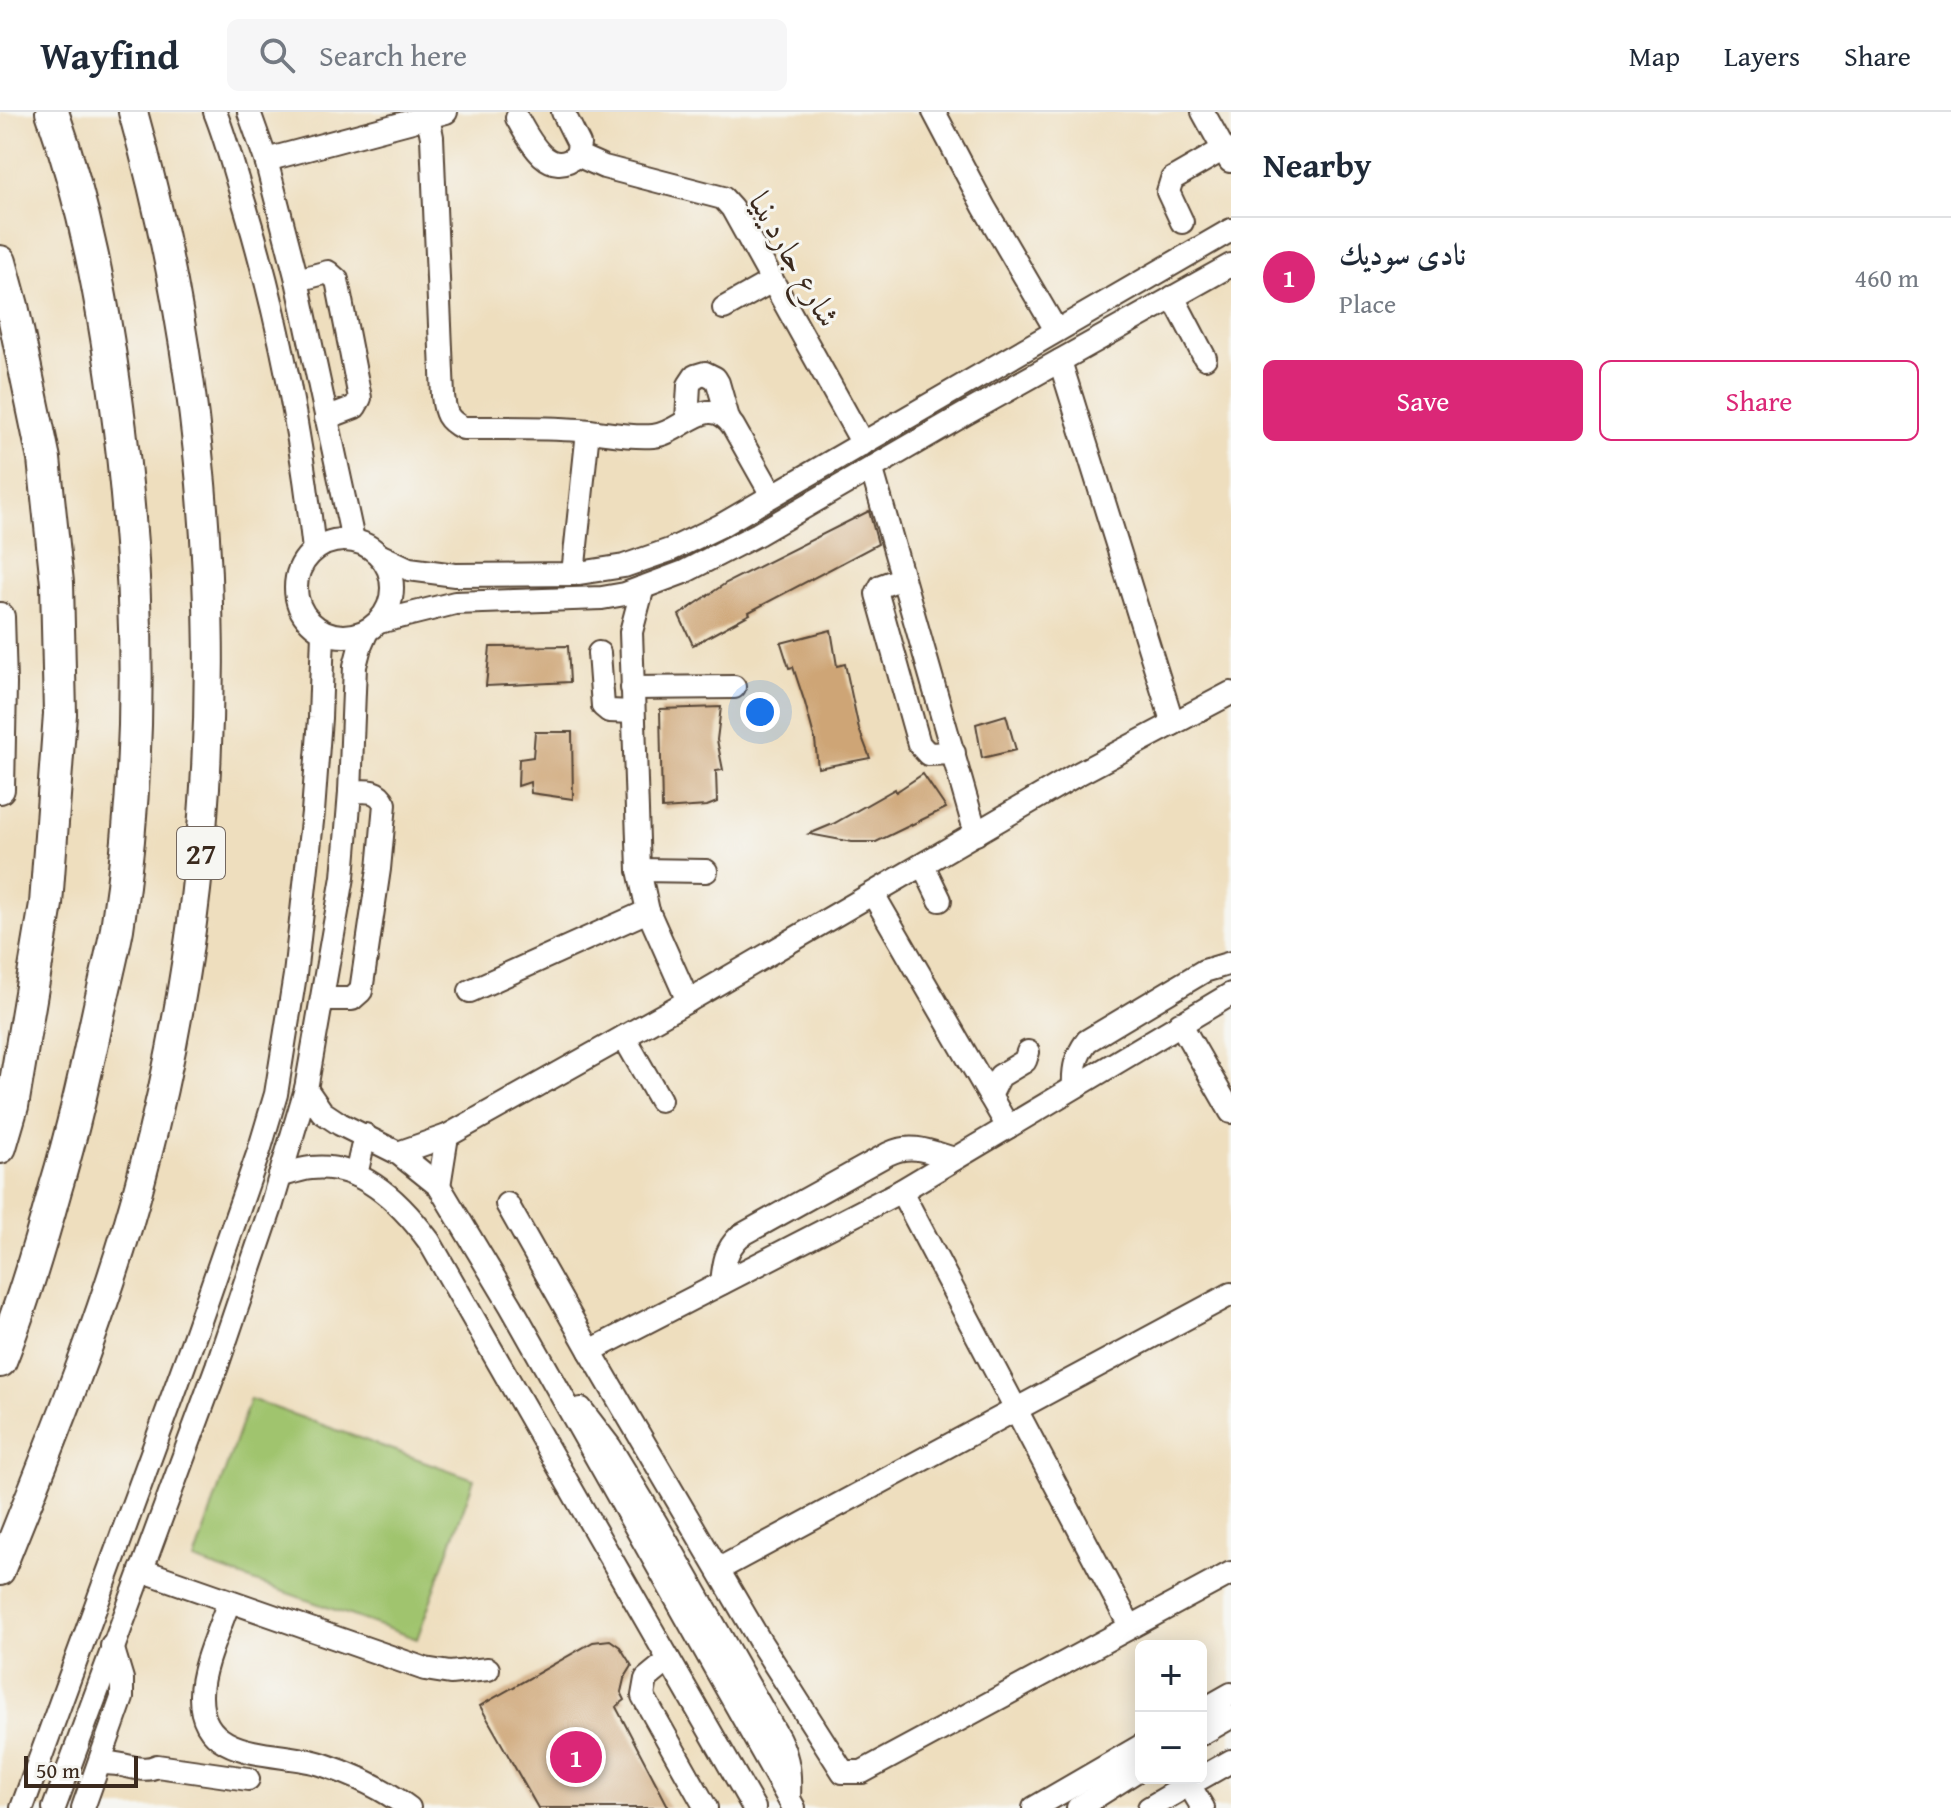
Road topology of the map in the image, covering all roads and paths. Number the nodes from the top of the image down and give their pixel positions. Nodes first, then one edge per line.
1 (52, 112) edge
2 (133, 112) edge
3 (215, 112) edge
4 (249, 112) edge
5 (563, 112) edge
6 (934, 112) edge
7 (1203, 112) edge
8 (434, 114) edge
9 (517, 118) dead end
10 (577, 155) junction
11 (1227, 155) edge
12 (266, 160) junction
13 (1182, 222) dead end
14 (1231, 230) edge
15 (0, 262) edge
16 (1231, 265) edge
17 (297, 280) junction
18 (772, 281) junction
19 (1173, 297) junction
20 (724, 308) dead end
21 (1056, 330) junction
22 (1205, 358) dead end
23 (1060, 361) junction
24 (956, 391) junction
25 (965, 414) junction
26 (326, 418) junction
27 (728, 418) junction
28 (687, 420) junction
29 (588, 431) junction
30 (863, 444) junction
31 (872, 470) junction
32 (772, 495) junction
33 (353, 540) junction
34 (314, 550) junction
35 (379, 555) junction
36 (477, 574) junction
37 (573, 574) junction
38 (903, 578) junction
39 (643, 587) junction
40 (602, 598) junction
41 (478, 603) junction
42 (0, 617) edge
43 (373, 626) junction
44 (631, 632) junction
45 (323, 633) junction
46 (599, 653) dead end
47 (734, 687) dead end
48 (632, 688) junction
49 (1231, 693) edge
50 (633, 712) junction
51 (1173, 724) junction
52 (954, 753) junction
53 (0, 789) edge
54 (350, 792) junction
55 (976, 834) junction
56 (923, 865) junction
57 (639, 870) junction
58 (706, 871) dead end
59 (873, 894) junction
60 (940, 900) dead end
61 (648, 911) junction
62 (299, 937) junction
63 (332, 941) junction
64 (1231, 963) edge
65 (470, 991) dead end
66 (1231, 994) edge
67 (323, 999) junction
68 (688, 1001) junction
69 (1180, 1023) junction
70 (624, 1037) junction
71 (1028, 1052) dead end
72 (1074, 1087) junction
73 (306, 1089) junction
74 (990, 1096) junction
75 (662, 1099) dead end
76 (1231, 1112) edge
77 (1008, 1127) junction
78 (365, 1135) junction
79 (447, 1136) junction
80 (0, 1147) edge
81 (398, 1153) junction
82 (954, 1159) junction
83 (356, 1175) junction
84 (280, 1176) junction
85 (439, 1186) junction
86 (901, 1191) junction
87 (507, 1204) dead end
88 (722, 1283) junction
89 (1231, 1294) edge
90 (511, 1306) junction
91 (203, 1311) junction
92 (232, 1323) junction
93 (477, 1325) junction
94 (590, 1351) junction
95 (0, 1361) edge
96 (556, 1388) junction
97 (1016, 1409) junction
98 (682, 1508) junction
99 (656, 1523) junction
100 (719, 1569) junction
101 (141, 1570) junction
102 (0, 1571) edge
103 (1231, 1573) edge
104 (229, 1601) junction
105 (1130, 1626) junction
106 (84, 1636) junction
107 (761, 1643) junction
108 (113, 1646) junction
109 (734, 1658) junction
110 (669, 1660) junction
111 (488, 1669) dead end
112 (1231, 1694) edge
113 (1207, 1708) edge
114 (1231, 1717) edge
115 (1207, 1731) edge
116 (107, 1742) junction
117 (1135, 1749) edge
118 (1231, 1761) edge
119 (100, 1764) junction
120 (157, 1766) junction
121 (1135, 1773) edge
122 (1207, 1773) edge
123 (248, 1779) dead end
124 (1148, 1784) edge
125 (1188, 1784) edge
126 (1195, 1784) edge
127 (792, 1804) edge
128 (1157, 1806) edge
129 (22, 1808) edge
130 (54, 1808) edge
131 (83, 1808) edge
132 (409, 1808) edge
133 (706, 1808) edge
134 (754, 1808) edge
135 (1034, 1808) edge
136 (1078, 1808) edge
137 (1203, 1808) edge

1 - 95 highway
2 - 102 main road, 27
3 - 34 street
4 - 12 street
5 - 10 street
6 - 21 street
7 - 11 street
8 - 12 street
8 - 29 street
9 - 10 street
10 - 18 street, شارع جاردينيا
11 - 13 street
12 - 17 street
14 - 21 street
15 - 80 highway
16 - 19 street
17 - 26 street
17 - 26 street
18 - 20 street
18 - 30 street, شارع جاردينيا
19 - 22 street
19 - 23 street
21 - 24 street
23 - 25 street
23 - 51 street
24 - 25 street
24 - 30 street
25 - 31 street
26 - 33 street
27 - 28 street
27 - 28 street
27 - 32 street
28 - 29 street
29 - 37 street
30 - 32 street
31 - 38 street
31 - 39 street
32 - 37 street
33 - 34 street
33 - 35 street
34 - 45 street
35 - 36 street
35 - 43 street
36 - 37 street
36 - 41 street
38 - 52 street
38 - 52 street
39 - 40 street
39 - 44 street
40 - 41 street
40 - 44 street
41 - 43 street
42 - 53 main road
43 - 45 street
43 - 54 street
44 - 48 street
45 - 62 street
46 - 50 street
47 - 48 street
48 - 50 street
49 - 51 street
50 - 57 street
51 - 55 street
52 - 55 street
54 - 63 street
54 - 67 street
55 - 56 street
56 - 59 street
56 - 60 street
57 - 58 street
57 - 61 street
59 - 68 street
59 - 74 street
61 - 65 street
61 - 68 street
62 - 63 street
62 - 91 street
63 - 67 street
64 - 72 street
66 - 69 street
67 - 73 street
68 - 70 street
69 - 72 street
69 - 76 street
70 - 75 street
70 - 79 street
71 - 74 street
72 - 77 street
73 - 78 street
73 - 84 street
74 - 77 street
77 - 82 street
78 - 81 street
78 - 83 street
79 - 81 street
79 - 85 street
81 - 85 street
82 - 86 street
82 - 88 street
83 - 84 street
83 - 93 street
84 - 92 street
85 - 90 street
86 - 88 street
86 - 97 street
87 - 94 street
88 - 94 street
89 - 97 street
90 - 93 street
90 - 96 street
91 - 92 street
91 - 106 street
92 - 101 street
93 - 110 street
94 - 98 street
96 - 99 street
96 - 127 street
97 - 100 street
97 - 105 street
98 - 99 street
98 - 100 street
99 - 109 street
100 - 107 street
101 - 104 street
101 - 108 street
103 - 105 street
104 - 111 street
104 - 132 street
105 - 107 street
106 - 108 street
106 - 129 street
107 - 109 street
108 - 116 street
108 - 130 street
109 - 127 street
110 - 133 street
110 - 134 street
112 - 113 street
114 - 115 street
116 - 119 street
116 - 120 street
117 - 135 street
118 - 122 street
119 - 120 street
119 - 131 street
120 - 123 street
121 - 136 street
124 - 128 street
125 - 128 street
126 - 137 street

